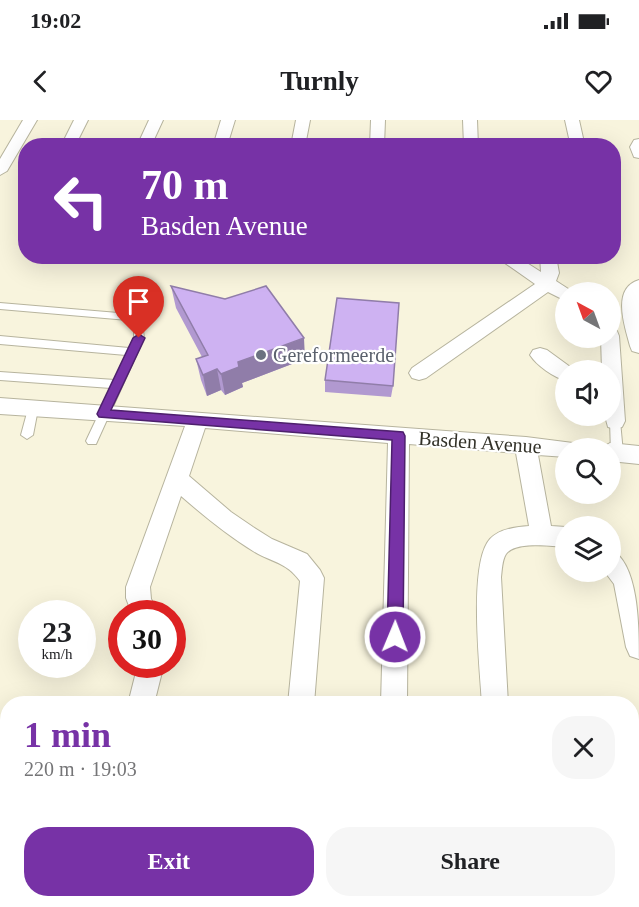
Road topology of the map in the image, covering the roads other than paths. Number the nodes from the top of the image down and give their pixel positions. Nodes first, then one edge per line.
1 (30, 120) edge
2 (81, 120) edge
3 (156, 120) edge
4 (228, 120) edge
5 (303, 120) edge
6 (378, 120) edge
7 (470, 120) edge
8 (572, 120) edge
9 (19, 138) edge
10 (72, 138) edge
11 (148, 138) edge
12 (222, 138) edge
13 (300, 138) edge
14 (377, 138) edge
15 (471, 138) edge
16 (576, 138) edge
17 (18, 140) edge
18 (639, 143) edge
19 (639, 154) edge
20 (0, 171) edge
21 (516, 264) edge
22 (549, 264) edge
23 (547, 284) junction
24 (639, 286) edge
25 (555, 289) edge
26 (0, 306) edge
27 (0, 339) edge
28 (639, 346) edge
29 (132, 352) junction
30 (540, 355) dead end
31 (555, 366) edge
32 (419, 373) dead end
33 (0, 376) edge
34 (117, 384) junction
35 (0, 406) edge
36 (33, 408) junction
37 (103, 414) junction
38 (198, 419) junction
39 (27, 435) dead end
40 (399, 436) junction
41 (92, 441) dead end
42 (526, 446) junction
43 (555, 448) edge
44 (621, 454) edge
45 (639, 455) edge
46 (177, 479) junction
47 (554, 536) edge
48 (621, 575) edge
49 (138, 600) edge
50 (639, 647) edge
51 (148, 678) edge
52 (143, 696) edge
53 (302, 696) edge
54 (394, 696) edge
55 (495, 696) edge

1 - 9 street
2 - 10 street
3 - 11 street
4 - 12 street
5 - 13 street
6 - 14 street
7 - 15 street
8 - 16 street
17 - 20 street
18 - 19 street
21 - 23 street
22 - 23 street
23 - 25 street
23 - 32 street
24 - 28 street
26 - 29 lane
27 - 29 lane
29 - 34 lane
30 - 31 street
33 - 34 lane
34 - 37 lane
35 - 36 street, Basden Avenue
36 - 37 street, Basden Avenue
36 - 39 lane
37 - 38 street, Basden Avenue
37 - 41 lane
38 - 40 street, Basden Avenue
38 - 46 street
40 - 42 street, Basden Avenue
40 - 54 street
42 - 43 street, Basden Avenue
42 - 47 street
44 - 45 street
46 - 49 street
46 - 53 street
47 - 55 street
48 - 50 street
51 - 52 street

